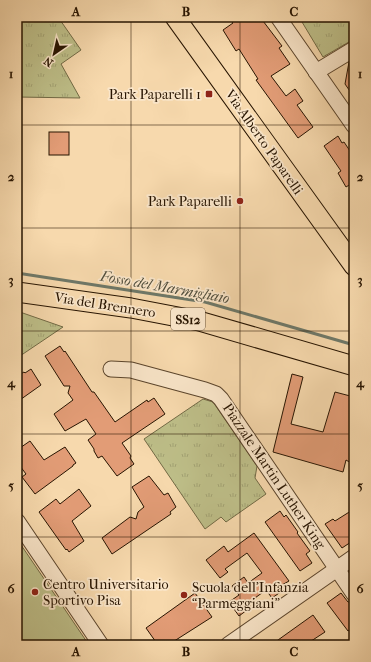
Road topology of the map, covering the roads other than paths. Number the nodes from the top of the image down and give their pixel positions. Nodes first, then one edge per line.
1 (175, 17) edge
2 (278, 17) edge
3 (354, 49) edge
4 (316, 72) junction
5 (354, 126) edge
6 (354, 266) edge
7 (17, 292) edge
8 (354, 366) edge
9 (111, 369) dead end
10 (17, 521) edge
11 (354, 557) edge
12 (337, 569) junction
13 (354, 594) edge
14 (101, 645) edge
15 (228, 645) edge

1 - 6 main road, Via Alberto Paparelli
2 - 4 street
3 - 4 street
4 - 5 street
7 - 8 main road, Via del Brennero / SS12
9 - 12 street, Piazzale Martin Luther King
10 - 14 street
11 - 12 street
12 - 13 street, Piazzale Martin Luther King
12 - 15 street

